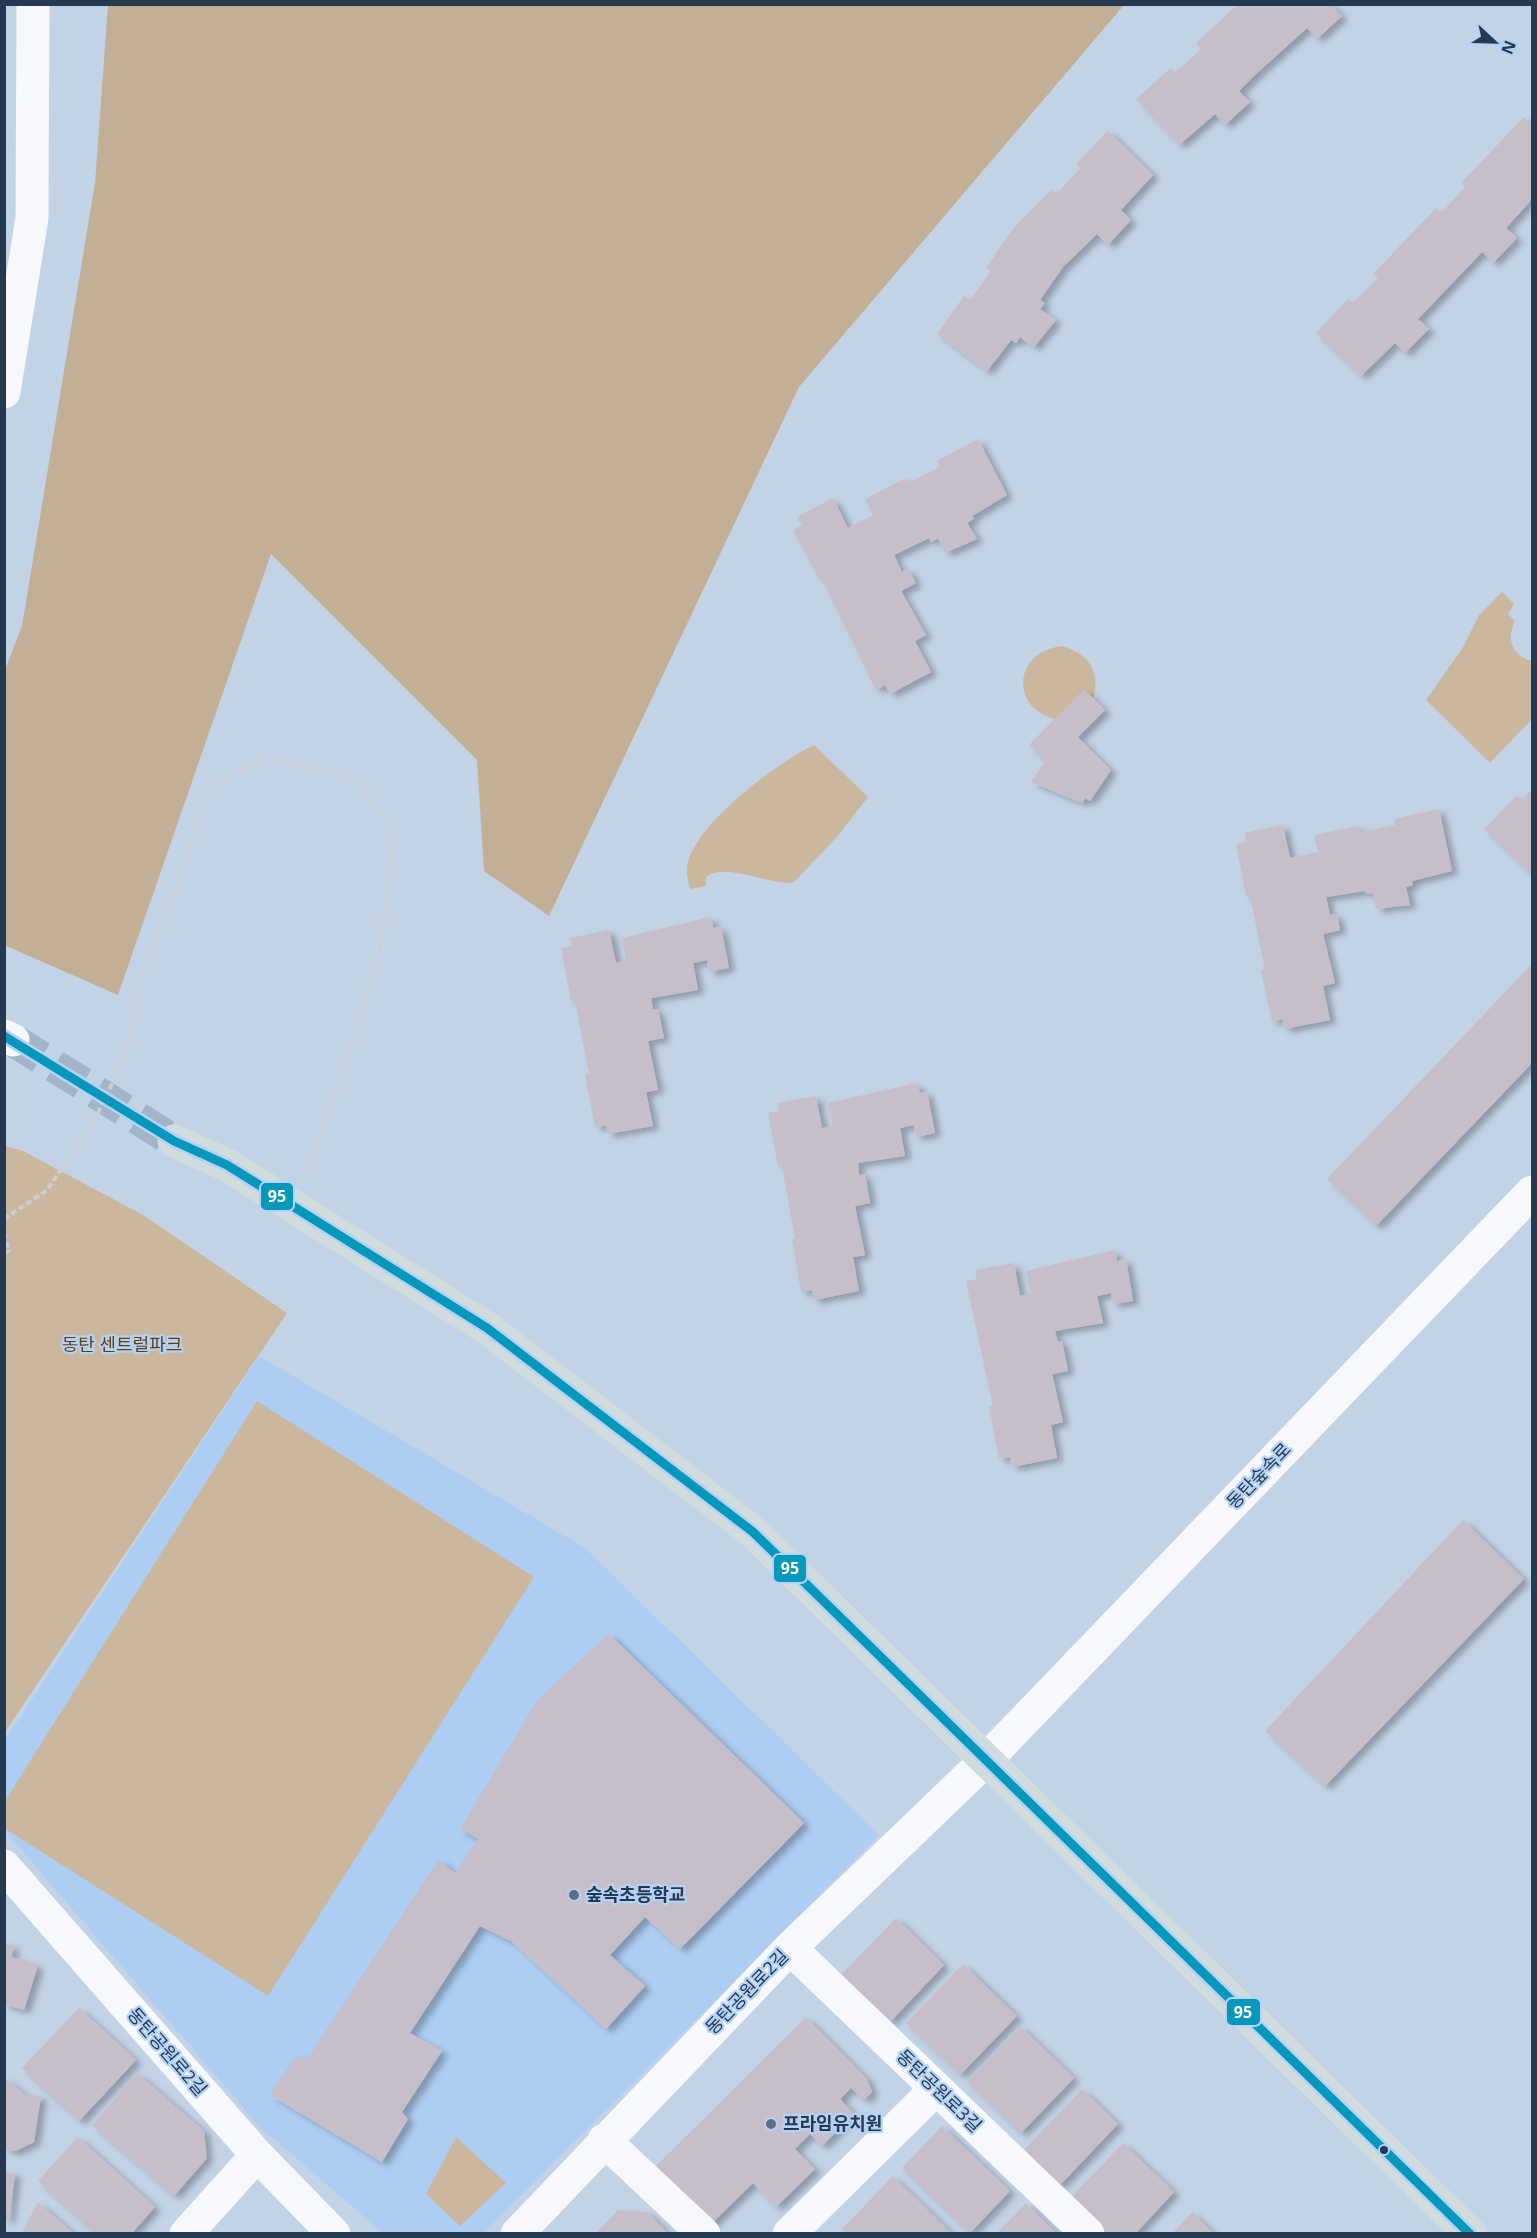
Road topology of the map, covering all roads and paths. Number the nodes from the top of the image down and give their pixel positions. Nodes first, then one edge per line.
1 (33, 4) edge
2 (4, 392) edge
3 (174, 1141) tunnel mouth
4 (1533, 1192) edge
5 (293, 1205) junction
6 (4, 1219) edge
7 (4, 1233) edge
8 (4, 1253) edge
9 (986, 1760) junction
10 (4, 1866) edge
11 (790, 1948) junction
12 (936, 2089) junction
13 (604, 2140) junction
14 (257, 2155) junction
15 (186, 2234) edge
16 (334, 2234) edge
17 (518, 2234) edge
18 (704, 2234) edge
19 (789, 2234) edge
20 (1088, 2234) edge
21 (1470, 2234) edge

1 - 2 street
3 - 5 main road
4 - 9 street, 동탄숲속로
5 - 6 path
5 - 9 main road
7 - 8 path
9 - 11 street, 동탄공원로2길
9 - 21 main road
10 - 14 street, 동탄공원로2길
11 - 12 street, 동탄공원로3길
11 - 13 street, 동탄공원로2길
12 - 19 street
12 - 20 street, 동탄공원로3길
13 - 17 street, 동탄공원로2길
13 - 18 street
14 - 15 street
14 - 16 street, 동탄공원로2길

